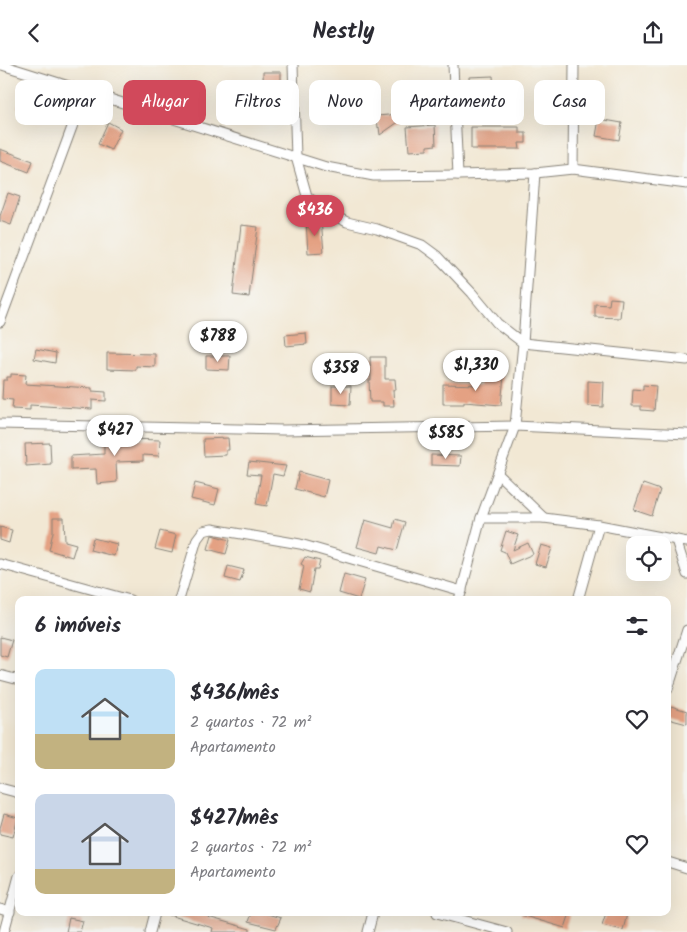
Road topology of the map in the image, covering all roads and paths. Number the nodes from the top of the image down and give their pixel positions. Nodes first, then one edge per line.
1 (2, 65) edge
2 (293, 65) edge
3 (453, 65) edge
4 (574, 65) edge
5 (48, 80) edge
6 (113, 101) edge
7 (73, 125) edge
8 (296, 157) junction
9 (573, 169) junction
10 (534, 173) junction
11 (458, 175) junction
12 (687, 184) edge
13 (0, 322) edge
14 (523, 343) junction
15 (687, 360) edge
16 (0, 423) edge
17 (515, 426) junction
18 (687, 434) edge
19 (498, 474) junction
20 (481, 518) junction
21 (544, 519) junction
22 (599, 525) junction
23 (676, 540) junction
24 (687, 543) edge
25 (0, 564) edge
26 (687, 574) edge
27 (460, 595) edge
28 (116, 596) edge
29 (180, 596) edge
30 (579, 596) edge
31 (687, 630) edge
32 (0, 675) edge
33 (15, 679) edge
34 (671, 680) edge
35 (0, 788) edge
36 (15, 792) edge
37 (671, 863) edge
38 (687, 868) edge
39 (15, 892) edge
40 (0, 909) edge
41 (10, 912) junction
42 (154, 916) edge
43 (372, 916) edge
44 (448, 916) edge
45 (4, 932) edge
46 (150, 932) edge
47 (368, 932) edge
48 (506, 932) edge

1 - 5 street
2 - 8 street
3 - 11 street
4 - 9 street
6 - 8 street
7 - 13 street
8 - 11 street
8 - 14 street
9 - 10 street
9 - 12 street
10 - 11 street
10 - 14 street
14 - 15 street
14 - 17 street
16 - 17 street
17 - 18 street
17 - 19 street
19 - 20 street
19 - 21 street
20 - 21 street
20 - 27 street
21 - 22 street
22 - 23 street
22 - 30 street
23 - 24 street
23 - 26 street
25 - 28 street
27 - 29 street
31 - 34 street
32 - 33 street
35 - 36 street
37 - 38 street
39 - 41 street
40 - 41 street
41 - 45 street
42 - 46 street
43 - 47 street
44 - 48 street

